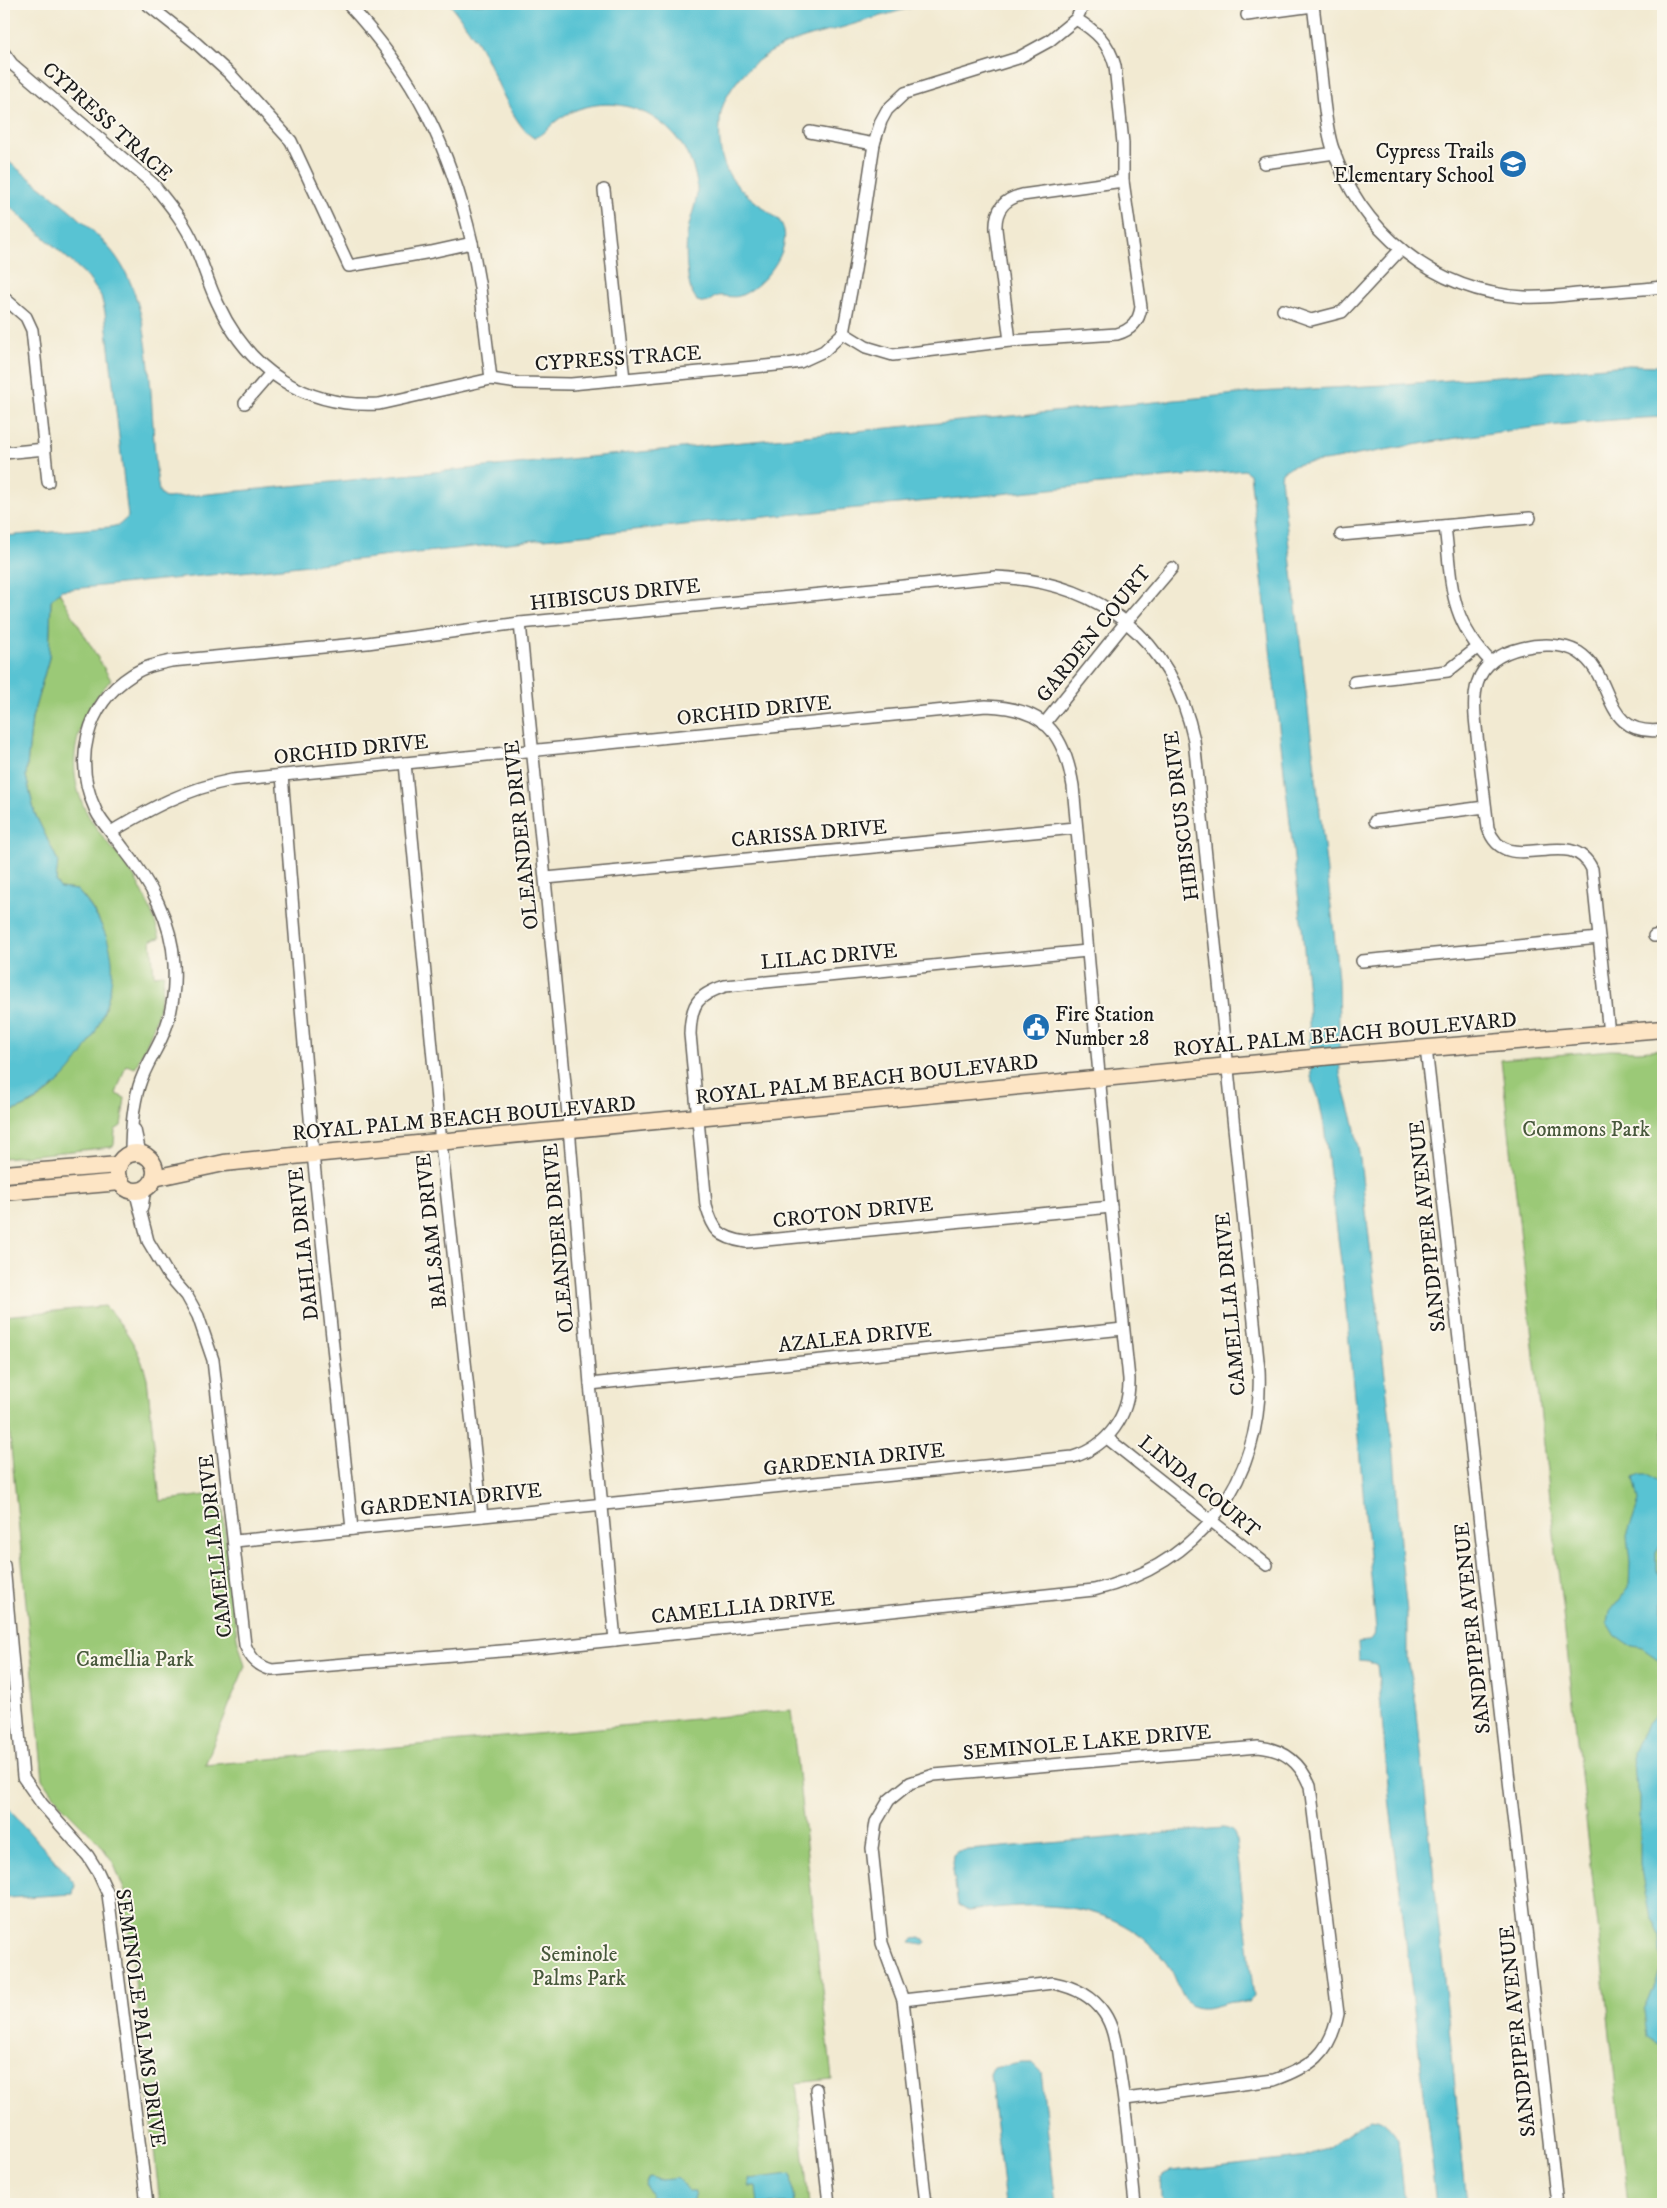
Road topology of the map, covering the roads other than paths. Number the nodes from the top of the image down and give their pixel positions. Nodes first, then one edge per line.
1 (147, 4) edge
2 (348, 4) edge
3 (1084, 4) edge
4 (1313, 5) edge
5 (1247, 15) dead end
6 (1076, 19) junction
7 (4, 53) edge
8 (810, 132) dead end
9 (874, 144) junction
10 (1335, 153) junction
11 (1264, 162) dead end
12 (1123, 181) junction
13 (604, 190) dead end
14 (472, 243) junction
15 (1401, 249) junction
16 (1663, 287) edge
17 (4, 298) edge
18 (1283, 310) dead end
19 (843, 333) junction
20 (1010, 341) junction
21 (271, 373) junction
22 (491, 379) junction
23 (624, 379) junction
24 (245, 404) dead end
25 (45, 450) junction
26 (4, 453) edge
27 (48, 482) dead end
28 (1530, 518) dead end
29 (1445, 526) junction
30 (1341, 535) dead end
31 (1172, 568) dead end
32 (1126, 622) junction
33 (520, 623) junction
34 (1476, 648) junction
35 (1491, 662) junction
36 (1354, 682) dead end
37 (1044, 724) junction
38 (1663, 730) edge
39 (532, 751) junction
40 (405, 762) junction
41 (282, 775) junction
42 (1485, 807) junction
43 (1375, 821) dead end
44 (1076, 828) junction
45 (112, 832) junction
46 (546, 878) junction
47 (1599, 938) junction
48 (1087, 952) junction
49 (1362, 961) dead end
50 (1663, 1029) edge
51 (1609, 1034) junction
52 (1426, 1048) junction
53 (1227, 1067) junction
54 (1098, 1079) junction
55 (698, 1118) junction
56 (569, 1130) junction
57 (441, 1143) junction
58 (136, 1153) junction
59 (314, 1154) junction
60 (4, 1174) edge
61 (120, 1174) junction
62 (147, 1180) junction
63 (4, 1192) edge
64 (1110, 1206) junction
65 (1123, 1329) junction
66 (590, 1384) junction
67 (1107, 1438) junction
68 (602, 1504) junction
69 (482, 1516) junction
70 (1212, 1521) junction
71 (352, 1529) junction
72 (235, 1541) junction
73 (4, 1565) edge
74 (1267, 1565) dead end
75 (615, 1640) junction
76 (903, 2000) junction
77 (816, 2089) dead end
78 (1125, 2099) junction
79 (147, 2204) edge
80 (828, 2204) edge
81 (926, 2204) edge
82 (1135, 2204) edge
83 (1556, 2204) edge

1 - 14 street
2 - 14 street
3 - 6 street
4 - 5 street
4 - 10 street
6 - 9 street
6 - 12 street
7 - 21 street, CYPRESS TRACE
8 - 9 street
9 - 19 street
10 - 11 street
10 - 15 street
12 - 20 street
12 - 20 street
13 - 23 street
14 - 22 street
15 - 16 street
15 - 18 street
17 - 25 street
19 - 20 street
19 - 23 street, CYPRESS TRACE
21 - 22 street, CYPRESS TRACE
21 - 24 street
22 - 23 street, CYPRESS TRACE
25 - 26 street
25 - 27 street
28 - 29 street
29 - 30 street
29 - 34 street
31 - 32 street, GARDEN COURT
32 - 33 street, HIBISCUS DRIVE
32 - 37 street, GARDEN COURT
32 - 53 street, HIBISCUS DRIVE
33 - 39 street, OLEANDER DRIVE
33 - 45 street, HIBISCUS DRIVE
34 - 35 street
34 - 36 street
35 - 38 street
35 - 42 street
37 - 39 street, ORCHID DRIVE
37 - 44 street, ORCHID DRIVE
39 - 40 street, ORCHID DRIVE
39 - 46 street, OLEANDER DRIVE
40 - 41 street, ORCHID DRIVE
40 - 57 street, BALSAM DRIVE
41 - 45 street, ORCHID DRIVE
41 - 59 street, DAHLIA DRIVE
42 - 43 street
42 - 47 street
44 - 46 street, CARISSA DRIVE
44 - 48 street, ORCHID DRIVE
45 - 58 street, HIBISCUS DRIVE
46 - 56 street, OLEANDER DRIVE
47 - 49 street
47 - 51 street
48 - 54 street, ORCHID DRIVE
48 - 55 street, LILAC DRIVE
50 - 51 street, ROYAL PALM BEACH BOULEVARD
51 - 52 street, ROYAL PALM BEACH BOULEVARD
52 - 53 street, ROYAL PALM BEACH BOULEVARD
52 - 83 street, SANDPIPER AVENUE
53 - 54 street, ROYAL PALM BEACH BOULEVARD
53 - 70 street, CAMELLIA DRIVE
54 - 55 street, ROYAL PALM BEACH BOULEVARD
54 - 64 street, GARDENIA DRIVE
55 - 56 street, ROYAL PALM BEACH BOULEVARD
55 - 64 street, CROTON DRIVE
56 - 57 street, ROYAL PALM BEACH BOULEVARD
56 - 66 street, OLEANDER DRIVE
57 - 59 street, ROYAL PALM BEACH BOULEVARD
57 - 69 street, BALSAM DRIVE
58 - 61 street
58 - 62 street
59 - 62 street, ROYAL PALM BEACH BOULEVARD
59 - 71 street, DAHLIA DRIVE
60 - 61 street
61 - 62 street
61 - 63 street
62 - 72 street, CAMELLIA DRIVE
64 - 65 street, GARDENIA DRIVE
65 - 66 street, AZALEA DRIVE
65 - 67 street, GARDENIA DRIVE
66 - 68 street, OLEANDER DRIVE
67 - 68 street, GARDENIA DRIVE
67 - 70 street, LINDA COURT
68 - 69 street, GARDENIA DRIVE
68 - 75 street, OLEANDER DRIVE
69 - 71 street, GARDENIA DRIVE
70 - 74 street, LINDA COURT
70 - 75 street, CAMELLIA DRIVE
71 - 72 street, GARDENIA DRIVE
72 - 75 street, CAMELLIA DRIVE
73 - 79 street, SEMINOLE PALMS DRIVE
76 - 78 street
76 - 78 street, SEMINOLE LAKE DRIVE
76 - 81 street, SEMINOLE LAKE DRIVE
77 - 80 street
78 - 82 street

